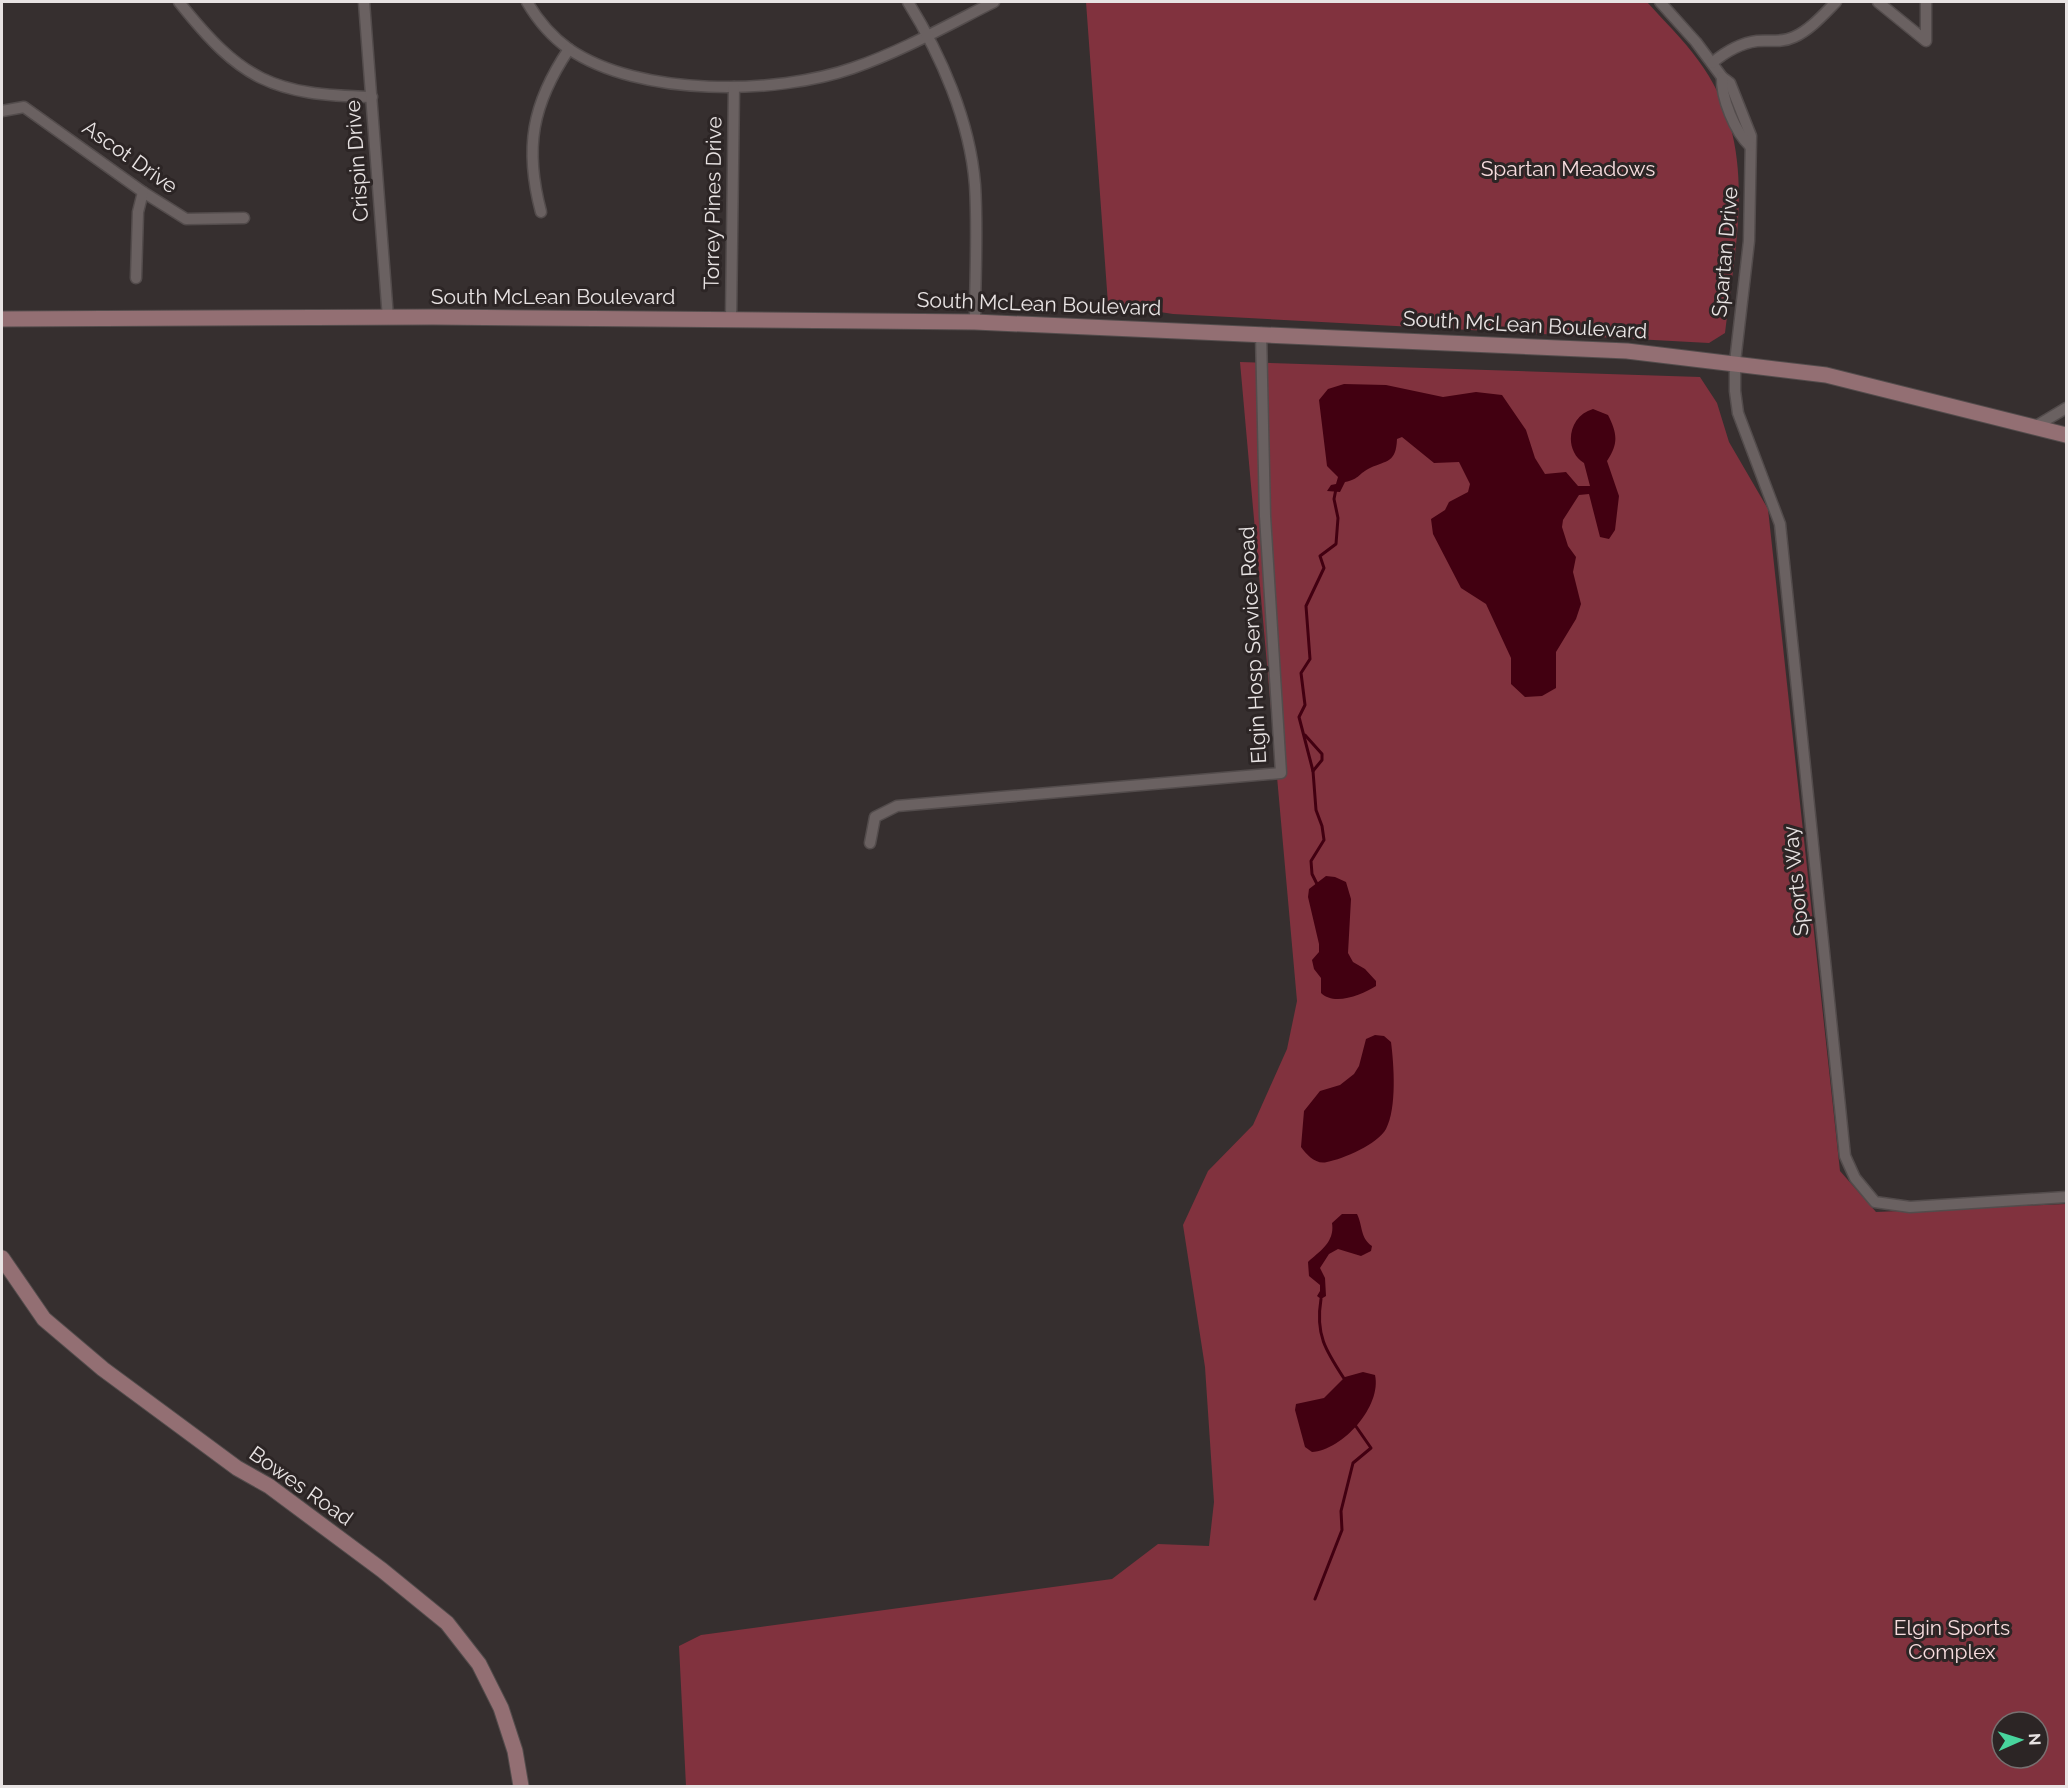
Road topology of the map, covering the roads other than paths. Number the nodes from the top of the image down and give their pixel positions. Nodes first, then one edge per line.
1 (179, 2) edge
2 (364, 2) edge
3 (527, 2) edge
4 (908, 2) edge
5 (994, 2) edge
6 (1660, 2) edge
7 (1836, 2) edge
8 (1878, 2) edge
9 (1926, 2) edge
10 (929, 35) junction
11 (569, 49) junction
12 (1712, 63) junction
13 (734, 87) junction
14 (372, 97) junction
15 (2, 111) edge
16 (143, 192) junction
17 (541, 212) dead end
18 (244, 218) dead end
19 (136, 279) dead end
20 (388, 318) junction
21 (2, 319) edge
22 (731, 319) junction
23 (975, 322) junction
24 (1261, 333) junction
25 (1735, 362) junction
26 (2067, 408) edge
27 (2036, 426) junction
28 (2067, 435) edge
29 (870, 843) dead end
30 (2067, 1197) edge
31 (2, 1258) edge
32 (521, 1786) edge

1 - 14 street
2 - 14 street, Crispin Drive
3 - 11 street
4 - 10 street
5 - 10 street
6 - 12 street, Spartan Drive
7 - 12 street
8 - 9 street
10 - 13 street
10 - 23 street
11 - 13 street
11 - 17 street
12 - 25 street, Spartan Drive
13 - 22 street, Torrey Pines Drive
14 - 20 street, Crispin Drive
15 - 16 street, Ascot Drive
16 - 18 street, Ascot Drive
16 - 19 street
20 - 21 main road, South McLean Boulevard
20 - 22 main road, South McLean Boulevard
22 - 23 main road, South McLean Boulevard
23 - 24 main road, South McLean Boulevard
24 - 25 main road, South McLean Boulevard
24 - 29 street, Elgin Hosp Service Road
25 - 27 main road, South McLean Boulevard
25 - 30 street, Sports Way
26 - 27 street
27 - 28 main road, South McLean Boulevard
31 - 32 main road, Bowes Road

